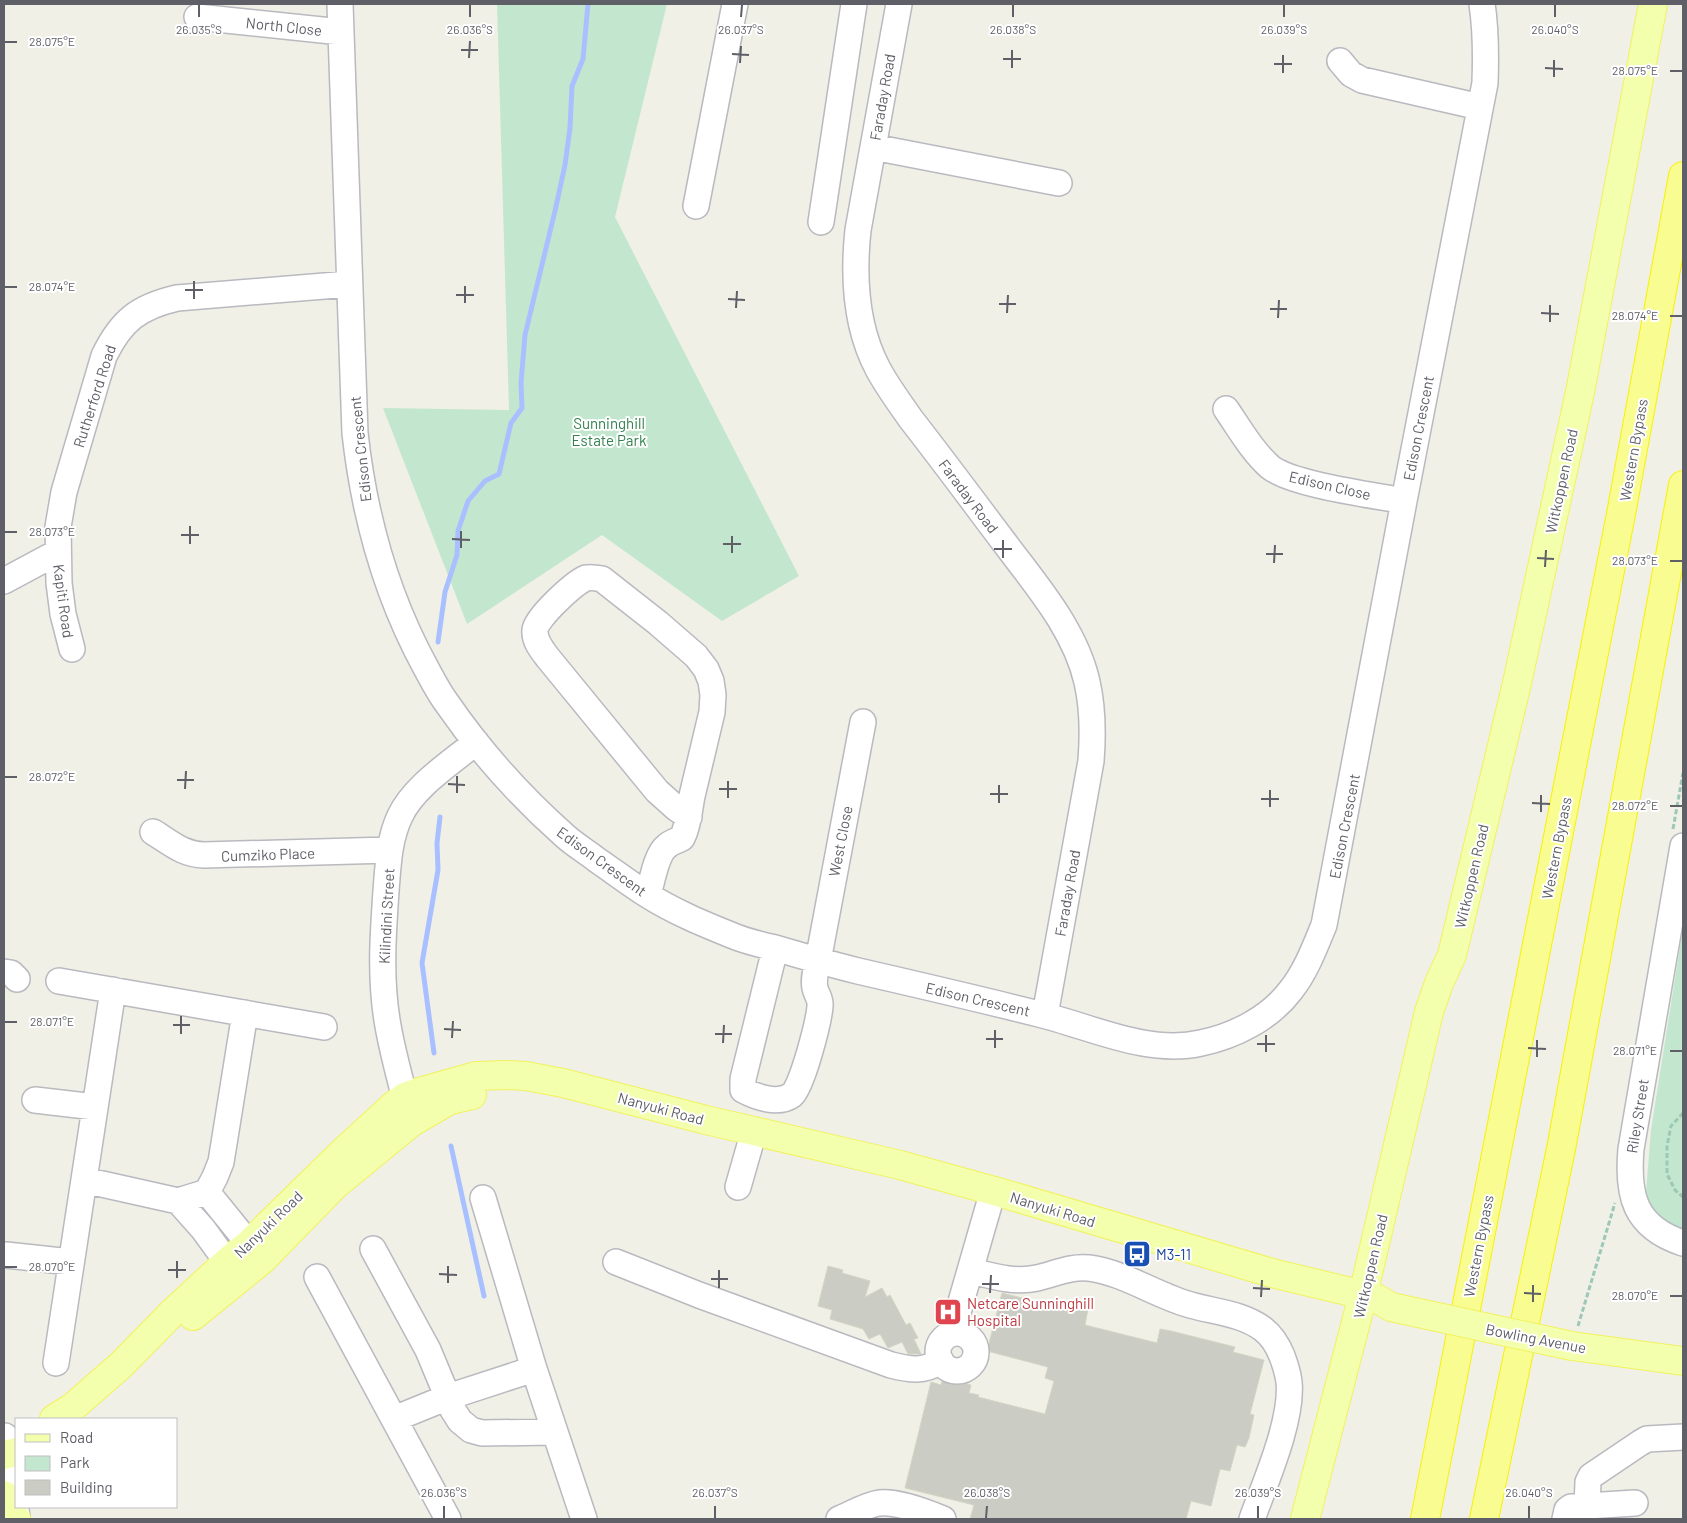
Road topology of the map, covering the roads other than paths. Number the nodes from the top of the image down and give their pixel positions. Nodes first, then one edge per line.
1 (340, 4) edge
2 (735, 4) edge
3 (854, 4) edge
4 (899, 4) edge
5 (1482, 4) edge
6 (1653, 4) edge
7 (198, 17) dead end
8 (341, 32) junction
9 (1340, 61) dead end
10 (1480, 107) junction
11 (872, 154) junction
12 (1683, 176) edge
13 (1059, 183) dead end
14 (1012, 188) dead end
15 (696, 206) dead end
16 (821, 222) dead end
17 (349, 284) junction
18 (1226, 409) dead end
19 (1683, 485) edge
20 (1404, 501) junction
21 (58, 552) junction
22 (4, 581) edge
23 (72, 649) dead end
24 (863, 722) dead end
25 (476, 742) junction
26 (689, 817) junction
27 (153, 832) dead end
28 (1683, 846) edge
29 (390, 850) junction
30 (648, 895) junction
31 (775, 949) junction
32 (818, 961) junction
33 (59, 982) dead end
34 (113, 990) junction
35 (245, 1013) junction
36 (1045, 1015) junction
37 (324, 1027) dead end
38 (35, 1100) dead end
39 (95, 1107) junction
40 (409, 1110) junction
41 (753, 1137) junction
42 (84, 1180) junction
43 (738, 1187) dead end
44 (206, 1192) junction
45 (483, 1198) dead end
46 (997, 1199) junction
47 (178, 1201) junction
48 (1683, 1243) edge
49 (373, 1249) dead end
50 (256, 1252) junction
51 (6, 1255) dead end
52 (71, 1262) junction
53 (616, 1262) dead end
54 (234, 1271) junction
55 (977, 1272) junction
56 (317, 1277) dead end
57 (1379, 1305) junction
58 (960, 1335) junction
59 (941, 1361) junction
60 (1683, 1361) edge
61 (56, 1363) dead end
62 (534, 1369) junction
63 (448, 1397) junction
64 (56, 1418) edge
65 (84, 1418) edge
66 (394, 1418) junction
67 (554, 1432) junction
68 (1683, 1437) edge
69 (9, 1445) edge
70 (4, 1495) edge
71 (15, 1500) edge
72 (1634, 1503) dead end
73 (1587, 1506) junction
74 (17, 1519) edge
75 (448, 1519) edge
76 (584, 1519) edge
77 (839, 1519) edge
78 (943, 1519) edge
79 (1252, 1519) edge
80 (1305, 1519) edge
81 (1323, 1519) edge
82 (1425, 1519) edge
83 (1484, 1519) edge
84 (1564, 1519) edge

1 - 8 street, Edison Crescent
2 - 15 street
3 - 16 street
4 - 11 street, Faraday Road
5 - 10 street, Edison Crescent
6 - 57 main road, Witkoppen Road
7 - 8 street, North Close
8 - 17 street, Edison Crescent
9 - 10 street
10 - 20 street, Edison Crescent
11 - 13 street
11 - 14 street
11 - 36 street, Faraday Road
12 - 82 highway, Western Bypass
17 - 21 street, Rutherford Road
17 - 25 street, Edison Crescent
18 - 20 street, Edison Close
19 - 83 highway
20 - 36 street, Edison Crescent
21 - 22 street
21 - 23 street, Kapiti Road
24 - 32 street, West Close
25 - 29 street, Kilindini Street
25 - 30 street, Edison Crescent
26 - 26 street
26 - 30 street
27 - 29 street, Cumziko Place
28 - 48 street, Riley Street
29 - 40 street, Kilindini Street
30 - 31 street, Edison Crescent
31 - 32 street, Edison Crescent
31 - 32 street, West Close
32 - 36 street, Edison Crescent
33 - 34 street
34 - 35 street
34 - 39 street
35 - 37 street
35 - 44 street
38 - 39 street
39 - 42 street
40 - 41 main road, Nanyuki Road
40 - 50 main road, Nanyuki Road
41 - 43 street
41 - 46 main road, Nanyuki Road
42 - 47 street
42 - 52 street
44 - 47 street
44 - 50 street
45 - 62 street
46 - 55 street
46 - 57 main road, Nanyuki Road
47 - 54 street
49 - 63 street
50 - 54 main road, Nanyuki Road
51 - 52 street
52 - 61 street
53 - 59 street
54 - 64 main road, Nanyuki Road
54 - 65 main road, Nanyuki Road
55 - 58 street
55 - 79 street
56 - 66 street
57 - 60 main road, Bowling Avenue, bridge
57 - 80 main road, Witkoppen Road
57 - 81 main road, Witkoppen Road
58 - 59 street
58 - 59 street
62 - 63 street
62 - 67 street
63 - 66 street
63 - 67 street
66 - 75 street
67 - 76 street
68 - 73 street
69 - 71 street
70 - 74 main road
72 - 73 street
73 - 84 street
77 - 78 street

